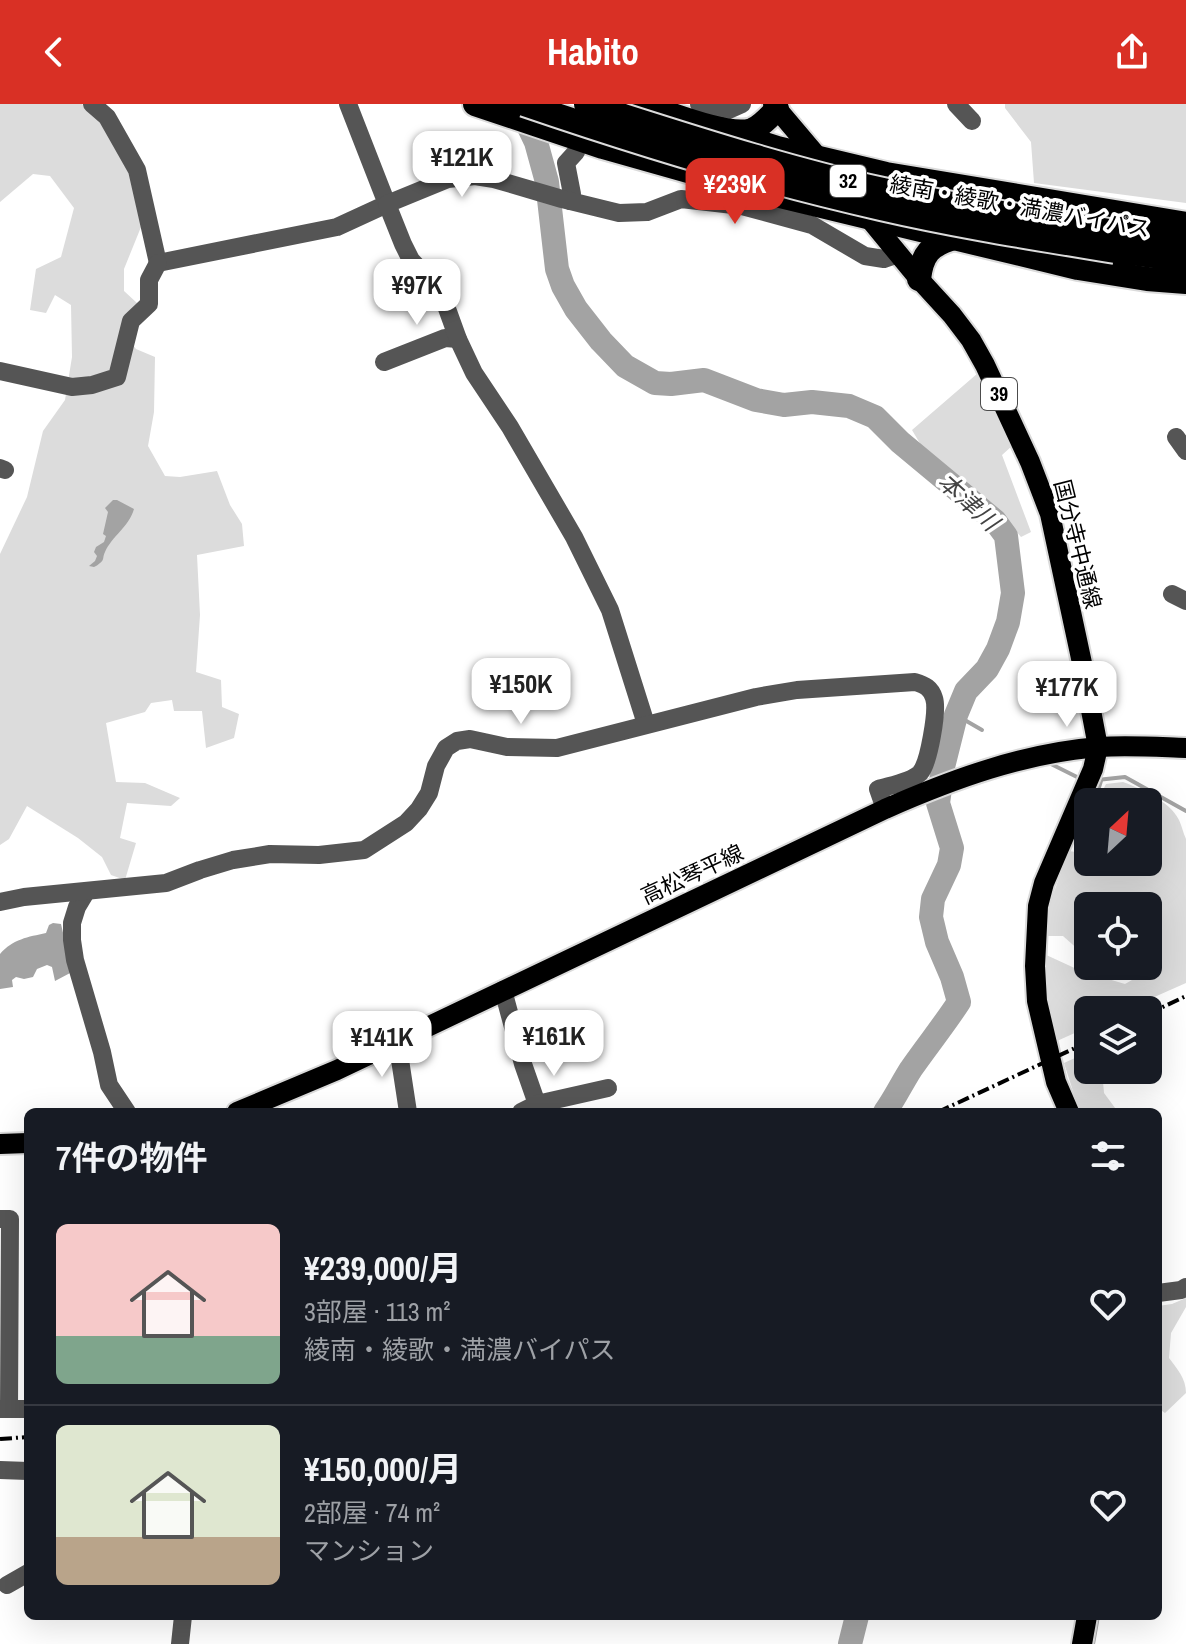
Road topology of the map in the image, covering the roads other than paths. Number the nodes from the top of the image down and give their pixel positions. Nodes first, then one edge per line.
1 (92, 104) edge
2 (348, 104) edge
3 (524, 104) edge
4 (586, 104) edge
5 (641, 104) edge
6 (699, 104) edge
7 (742, 104) edge
8 (956, 104) edge
9 (478, 105) edge
10 (777, 106) edge
11 (972, 121) dead end
12 (719, 129) junction
13 (570, 143) junction
14 (818, 158) junction
15 (566, 200) junction
16 (387, 204) junction
17 (868, 218) junction
18 (1186, 224) edge
19 (954, 238) junction
20 (1186, 241) edge
21 (1116, 242) junction
22 (898, 254) junction
23 (1186, 260) edge
24 (158, 263) junction
25 (919, 279) junction
26 (1186, 282) edge
27 (458, 339) junction
28 (384, 362) dead end
29 (0, 371) edge
30 (646, 724) junction
31 (1098, 747) junction
32 (1186, 748) edge
33 (885, 809) junction
34 (86, 892) junction
35 (0, 902) edge
36 (503, 990) junction
37 (397, 1040) junction
38 (608, 1088) dead end
39 (124, 1108) edge
40 (247, 1108) edge
41 (407, 1108) edge
42 (529, 1108) edge
43 (1067, 1108) edge
44 (0, 1133) edge
45 (16, 1144) edge
46 (0, 1219) edge
47 (19, 1274) edge
48 (1186, 1287) edge
49 (1162, 1292) edge
50 (19, 1309) edge
51 (12, 1409) edge
52 (0, 1470) edge
53 (24, 1471) edge
54 (24, 1575) edge
55 (7, 1585) dead end
56 (183, 1620) edge
57 (1086, 1620) edge
58 (180, 1644) edge
59 (1082, 1644) edge

1 - 24 street
2 - 16 street
3 - 21 highway, 綾南・綾歌・満濃バイパス / 32, bridge
4 - 21 highway, 綾南・綾歌・満濃バイパス / 32, bridge
5 - 12 highway
6 - 7 street
8 - 11 street
9 - 13 highway
10 - 12 highway
10 - 14 main road, 国分寺中通線 / 39
12 - 14 highway
13 - 15 street
13 - 17 highway
14 - 17 main road, 国分寺中通線 / 39
14 - 18 highway
15 - 16 street
15 - 22 street
16 - 24 street
16 - 27 street
17 - 19 highway
17 - 22 main road, 国分寺中通線 / 39
19 - 25 highway
19 - 26 highway
20 - 21 highway, 綾南・綾歌・満濃バイパス / 32
21 - 23 highway, 綾南・綾歌・満濃バイパス / 32
22 - 25 main road, 国分寺中通線 / 39
24 - 29 street
25 - 31 main road, 国分寺中通線 / 39
27 - 28 street
27 - 30 street
30 - 33 street
30 - 34 street
31 - 32 main road, 高松琴平線
31 - 33 main road, 高松琴平線
31 - 43 main road, 国分寺中通線 / 39
33 - 36 main road, 高松琴平線
34 - 35 street
34 - 39 street
36 - 37 main road, 高松琴平線
36 - 42 street
37 - 40 main road, 高松琴平線
37 - 41 street
38 - 42 street
44 - 45 street
46 - 47 street
47 - 50 street
48 - 49 street
50 - 51 street
52 - 53 street
54 - 55 street
56 - 58 street
57 - 59 main road

